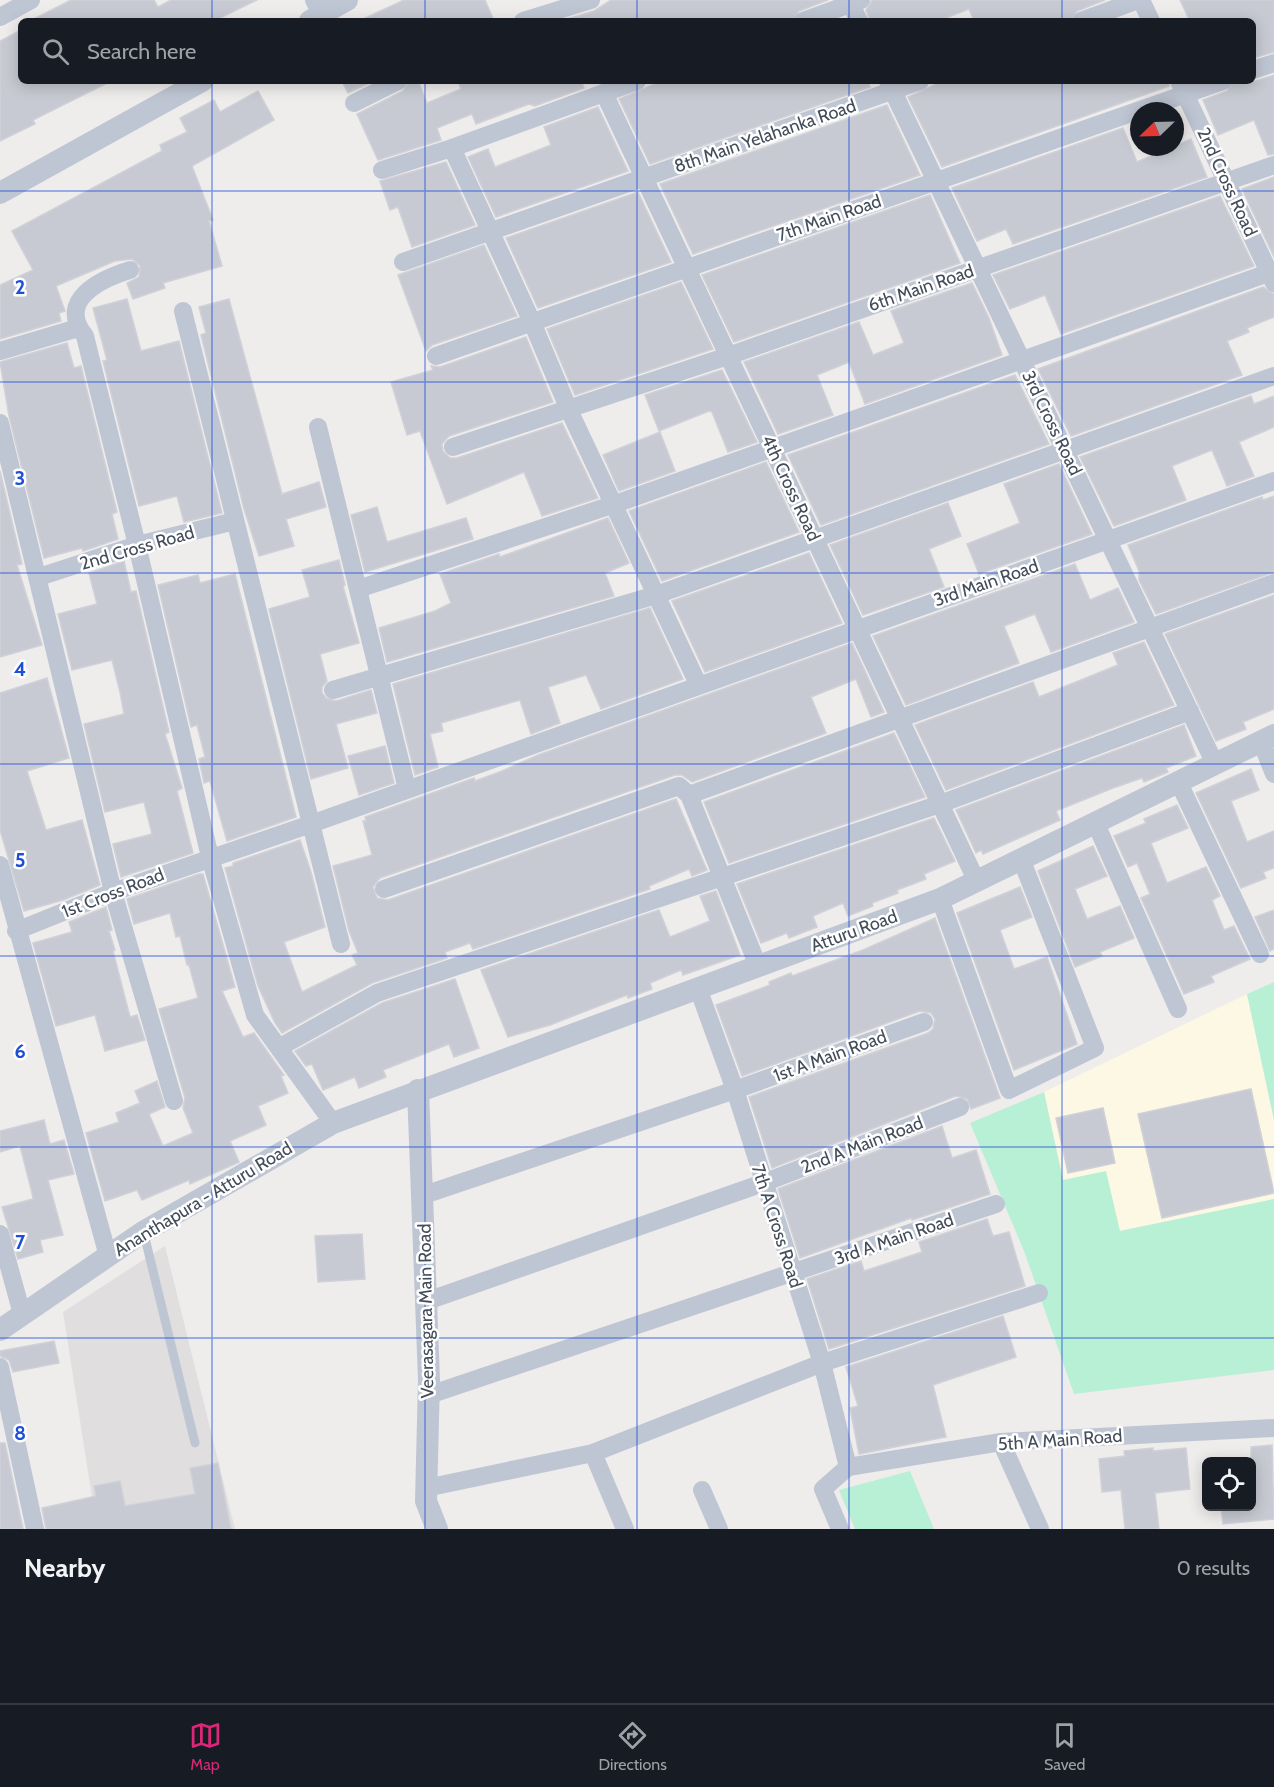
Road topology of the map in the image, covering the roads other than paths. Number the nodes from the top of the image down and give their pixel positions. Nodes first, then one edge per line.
1 (31, 0) edge
2 (347, 0) edge
3 (591, 0) edge
4 (1139, 0) edge
5 (854, 1) edge
6 (315, 12) edge
7 (0, 17) edge
8 (533, 18) edge
9 (811, 18) edge
10 (858, 18) edge
11 (1089, 18) edge
12 (1149, 18) edge
13 (1274, 63) edge
14 (1256, 69) edge
15 (197, 84) edge
16 (392, 84) edge
17 (629, 84) edge
18 (1205, 84) edge
19 (891, 86) edge
20 (1182, 88) edge
21 (604, 93) junction
22 (354, 102) dead end
23 (452, 148) junction
24 (1274, 165) edge
25 (382, 170) dead end
26 (645, 179) junction
27 (936, 181) junction
28 (1226, 181) junction
29 (0, 193) edge
30 (491, 233) junction
31 (403, 262) dead end
32 (687, 268) junction
33 (978, 268) junction
34 (130, 270) dead end
35 (1272, 275) edge
36 (183, 311) dead end
37 (532, 322) junction
38 (78, 328) junction
39 (0, 351) edge
40 (436, 356) dead end
41 (728, 356) junction
42 (1022, 360) junction
43 (1274, 376) edge
44 (568, 410) junction
45 (0, 423) edge
46 (318, 427) dead end
47 (453, 447) dead end
48 (772, 448) junction
49 (1065, 450) junction
50 (1274, 481) edge
51 (615, 504) junction
52 (235, 521) junction
53 (815, 539) junction
54 (1108, 540) junction
55 (137, 544) junction
56 (39, 577) junction
57 (1274, 583) edge
58 (358, 589) junction
59 (657, 595) junction
60 (857, 628) junction
61 (1150, 628) junction
62 (380, 678) junction
63 (698, 684) junction
64 (333, 690) dead end
65 (1190, 711) junction
66 (900, 719) junction
67 (1268, 738) edge
68 (1215, 764) junction
69 (1274, 774) edge
70 (1179, 783) junction
71 (407, 789) junction
72 (689, 795) junction
73 (940, 804) junction
74 (311, 824) junction
75 (1096, 824) junction
76 (210, 857) junction
77 (1022, 861) junction
78 (0, 865) edge
79 (721, 877) junction
80 (977, 882) junction
81 (384, 889) dead end
82 (113, 892) junction
83 (940, 899) junction
84 (16, 930) junction
85 (341, 944) dead end
86 (1260, 954) dead end
87 (758, 966) junction
88 (698, 988) junction
89 (1178, 1009) dead end
90 (924, 1022) dead end
91 (280, 1047) junction
92 (418, 1090) junction
93 (735, 1090) junction
94 (174, 1101) dead end
95 (960, 1107) dead end
96 (333, 1123) junction
97 (763, 1183) junction
98 (424, 1195) junction
99 (996, 1204) dead end
100 (143, 1232) junction
101 (0, 1234) edge
102 (108, 1256) junction
103 (792, 1273) junction
104 (1039, 1293) dead end
105 (427, 1301) junction
106 (22, 1314) junction
107 (0, 1330) edge
108 (822, 1363) junction
109 (0, 1368) edge
110 (429, 1395) junction
111 (1274, 1428) edge
112 (195, 1443) dead end
113 (1001, 1443) junction
114 (593, 1453) junction
115 (848, 1467) junction
116 (426, 1488) junction
117 (702, 1490) dead end
118 (35, 1529) edge
119 (437, 1529) edge
120 (625, 1529) edge
121 (719, 1529) edge
122 (840, 1529) edge
123 (1040, 1529) edge

1 - 7 street
2 - 6 street
3 - 8 street
4 - 11 street
4 - 12 street
5 - 9 street
5 - 10 street
13 - 14 street
15 - 29 street
16 - 22 street
17 - 21 street
18 - 20 street, 7th Main Road
19 - 26 street, 8th Main Yelahanka Road
19 - 27 street, 3rd Cross Road
20 - 27 street, 7th Main Road
20 - 28 street, 2nd Cross Road
21 - 23 street
21 - 26 street, 4th Cross Road
23 - 25 street
23 - 30 street
24 - 28 street, 6th Main Road
26 - 30 street, 8th Main Yelahanka Road
26 - 32 street, 4th Cross Road
27 - 32 street, 7th Main Road
27 - 33 street, 3rd Cross Road
28 - 33 street, 6th Main Road
28 - 35 street, 2nd Cross Road
30 - 31 street, 8th Main Yelahanka Road
30 - 37 street
32 - 37 street, 7th Main Road
32 - 41 street, 4th Cross Road
33 - 41 street, 6th Main Road
33 - 42 street, 3rd Cross Road
34 - 38 street
35 - 42 street
36 - 52 street
37 - 40 street, 7th Main Road
37 - 44 street
38 - 39 street
38 - 55 street
41 - 44 street, 6th Main Road
41 - 48 street, 4th Cross Road
42 - 48 street
42 - 49 street, 3rd Cross Road
43 - 49 street
44 - 47 street, 6th Main Road
44 - 51 street
45 - 56 street
46 - 58 street
48 - 51 street
48 - 53 street, 4th Cross Road
49 - 53 street
49 - 54 street, 3rd Cross Road
50 - 54 street, 3rd Main Road
51 - 58 street
51 - 59 street
52 - 55 street, 2nd Cross Road
52 - 74 street
53 - 59 street
53 - 60 street, 4th Cross Road
54 - 60 street, 3rd Main Road
54 - 61 street, 3rd Cross Road
55 - 56 street, 2nd Cross Road
55 - 76 street
56 - 82 street
57 - 61 street
58 - 62 street
59 - 62 street
59 - 63 street
60 - 63 street, 3rd Main Road
60 - 66 street, 4th Cross Road
61 - 65 street, 3rd Cross Road
61 - 66 street
62 - 64 street
62 - 71 street
63 - 71 street, 3rd Main Road
65 - 68 street, 3rd Cross Road
65 - 73 street
66 - 72 street
66 - 73 street, 4th Cross Road
67 - 68 street, Atturu Road
67 - 69 street
68 - 70 street, Atturu Road
70 - 75 street, Atturu Road
70 - 86 street
71 - 74 street, 3rd Main Road
72 - 79 street
72 - 81 street
73 - 79 street
73 - 80 street, 4th Cross Road
74 - 76 street
74 - 85 street
75 - 77 street, Atturu Road
75 - 89 street
76 - 82 street, 1st Cross Road
76 - 91 street
77 - 80 street, Atturu Road
77 - 83 street
78 - 84 street
79 - 87 street
79 - 91 street
80 - 83 street, Atturu Road
82 - 84 street, 1st Cross Road
82 - 94 street
83 - 87 street, Atturu Road
84 - 102 street
87 - 88 street, Atturu Road
88 - 92 street, Atturu Road
88 - 93 street, 7th A Cross Road
90 - 93 street, 1st A Main Road
91 - 96 street
92 - 96 street, Ananthapura - Atturu Road
92 - 98 street, Veerasagara Main Road
93 - 97 street, 7th A Cross Road
93 - 98 street, 1st A Main Road
95 - 97 street, 2nd A Main Road
96 - 100 street, Ananthapura - Atturu Road
97 - 103 street, 7th A Cross Road
97 - 105 street, 2nd A Main Road
98 - 105 street, Veerasagara Main Road
99 - 103 street, 3rd A Main Road
100 - 102 street, Ananthapura - Atturu Road
100 - 112 lane
101 - 106 street
102 - 106 street, Ananthapura - Atturu Road
103 - 108 street, 7th A Cross Road
103 - 110 street, 3rd A Main Road
104 - 108 street
105 - 110 street, Veerasagara Main Road
106 - 107 street, Ananthapura - Atturu Road
108 - 114 street
108 - 115 street, 7th A Cross Road
109 - 118 street
110 - 116 street, Veerasagara Main Road
111 - 113 street, 5th A Main Road
113 - 115 street, 5th A Main Road
113 - 123 street
114 - 116 street
114 - 120 street
115 - 122 street
116 - 119 street, Veerasagara Main Road
117 - 121 street

